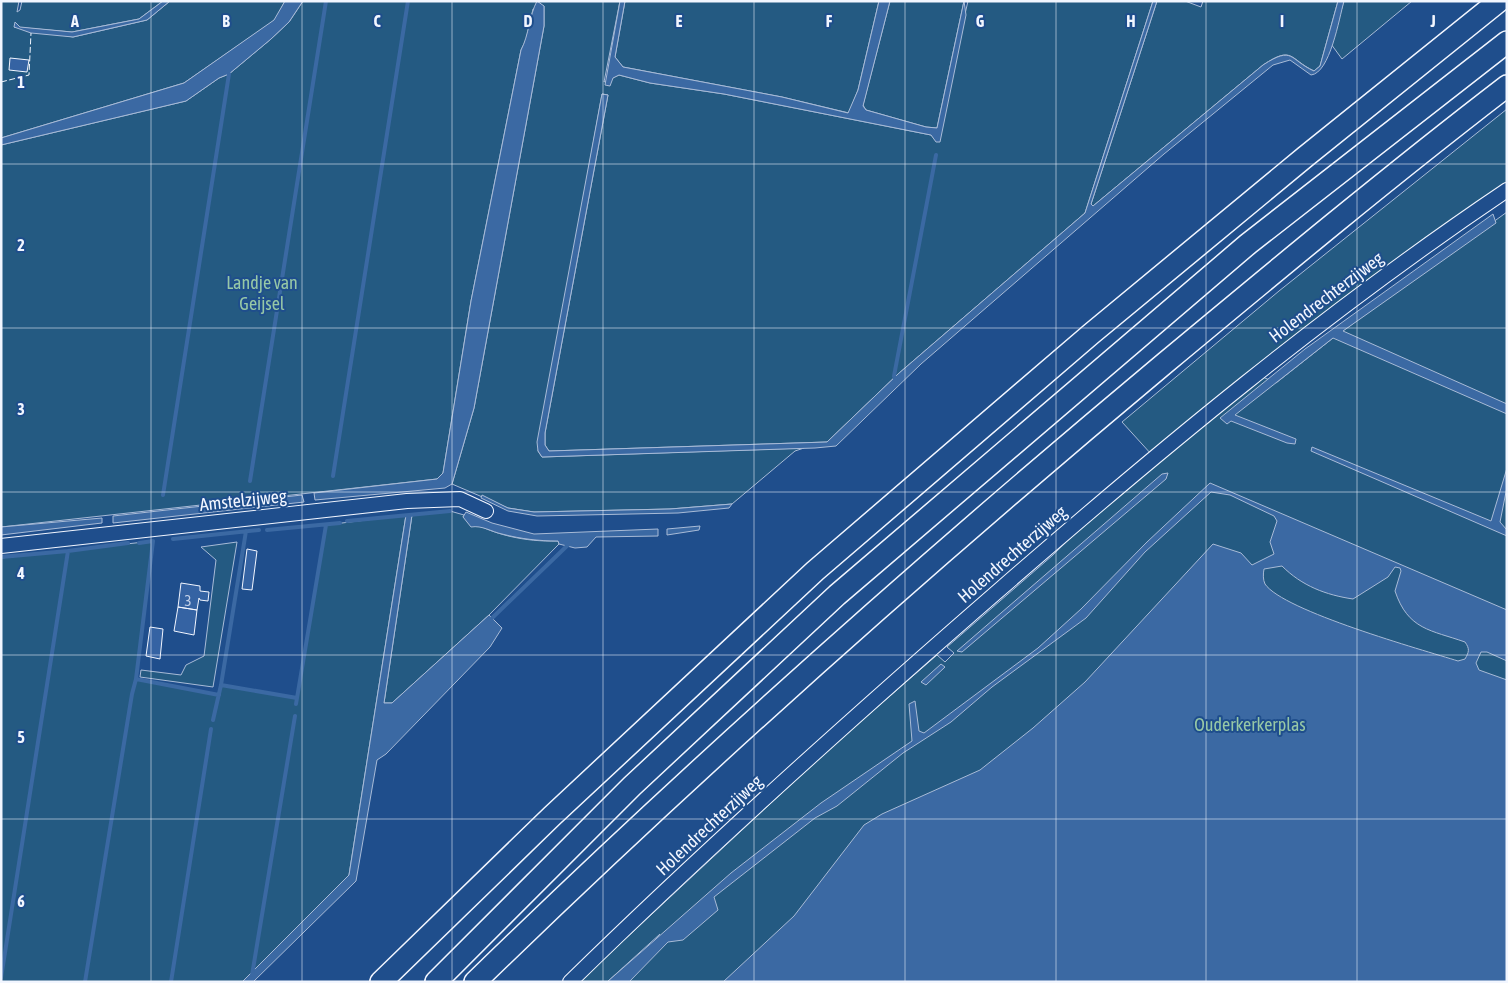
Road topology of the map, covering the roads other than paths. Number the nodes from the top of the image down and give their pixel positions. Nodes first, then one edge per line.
1 (1499, 1) edge
2 (1507, 42) edge
3 (1507, 86) edge
4 (1507, 190) edge
5 (486, 511) dead end
6 (1, 546) edge
7 (381, 982) edge
8 (436, 982) edge
9 (476, 982) edge
10 (570, 982) edge

1 - 7 highway
2 - 8 highway
3 - 9 highway
4 - 10 street, Holendrechterzijweg
5 - 6 street, Amstelzijweg

